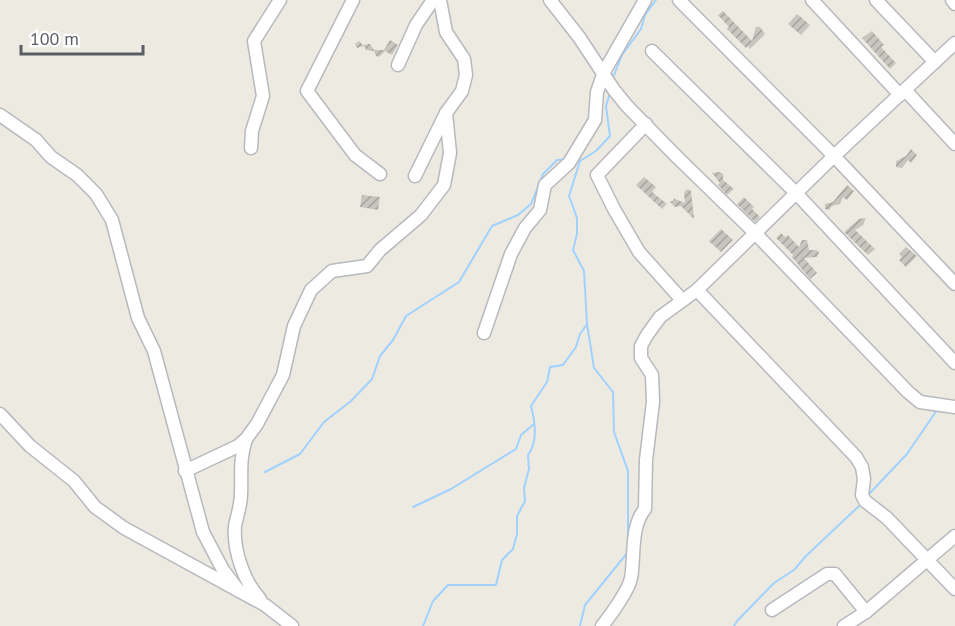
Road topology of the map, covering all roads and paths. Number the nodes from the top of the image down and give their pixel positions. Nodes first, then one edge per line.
1 (280, 0) edge
2 (353, 0) edge
3 (433, 0) edge
4 (440, 0) edge
5 (550, 0) edge
6 (645, 0) edge
7 (679, 0) edge
8 (812, 0) edge
9 (876, 0) edge
10 (952, 0) edge
11 (955, 4) edge
12 (560, 6) edge
13 (955, 43) edge
14 (652, 51) dead end
15 (935, 62) junction
16 (398, 65) dead end
17 (604, 72) junction
18 (902, 93) junction
19 (446, 113) junction
20 (0, 115) edge
21 (646, 124) junction
22 (955, 144) edge
23 (251, 148) dead end
24 (834, 156) junction
25 (380, 174) dead end
26 (415, 176) dead end
27 (796, 193) junction
28 (755, 233) junction
29 (955, 284) edge
30 (697, 290) junction
31 (682, 300) junction
32 (484, 333) dead end
33 (955, 363) edge
34 (955, 407) edge
35 (0, 414) edge
36 (246, 439) junction
37 (185, 471) junction
38 (955, 536) edge
39 (928, 561) junction
40 (955, 589) edge
41 (239, 591) junction
42 (265, 605) junction
43 (772, 610) dead end
44 (866, 612) junction
45 (292, 626) edge
46 (602, 626) edge
47 (844, 626) edge

1 - 23 street
2 - 25 street
3 - 16 street
4 - 19 street
5 - 12 street
6 - 17 street
7 - 24 street
8 - 18 street
9 - 15 street
10 - 11 street
12 - 17 street
13 - 15 street
14 - 27 street
15 - 18 street
17 - 21 street
17 - 32 street
18 - 22 street
18 - 24 street
19 - 26 street
19 - 36 street
20 - 37 street
21 - 28 street
21 - 31 street
24 - 27 street
24 - 29 street
27 - 28 street
27 - 33 street
28 - 30 street
28 - 34 street
30 - 31 street
30 - 39 street
31 - 46 street
35 - 41 street
36 - 37 street
36 - 42 street
37 - 41 street
38 - 39 street
39 - 40 street
39 - 44 street
41 - 42 street
42 - 45 street
43 - 44 street
44 - 47 street

